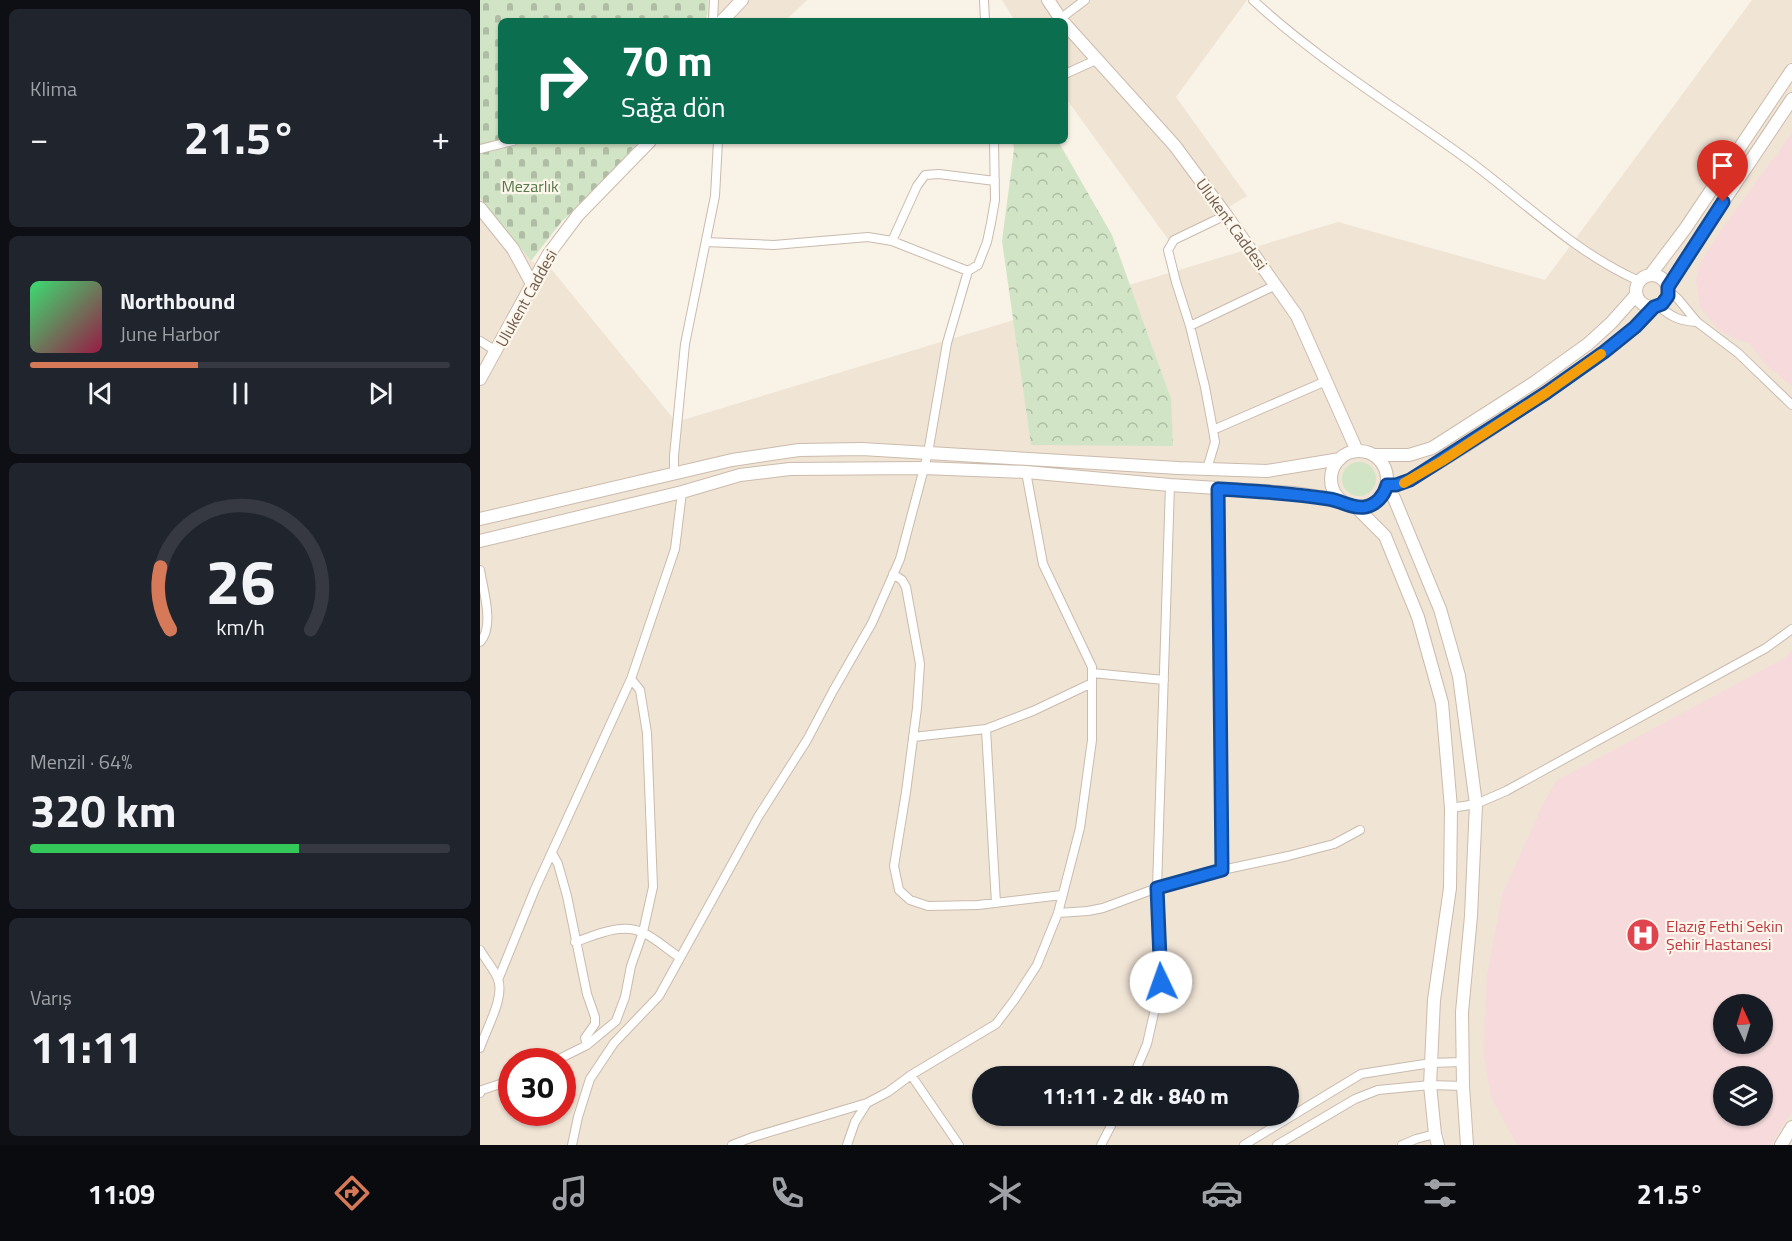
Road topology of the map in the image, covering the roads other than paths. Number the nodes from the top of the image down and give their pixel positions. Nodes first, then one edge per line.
1 (714, 0) edge
2 (742, 0) edge
3 (984, 0) edge
4 (1048, 0) edge
5 (1085, 0) edge
6 (1253, 0) edge
7 (714, 18) edge
8 (725, 18) edge
9 (734, 18) edge
10 (985, 18) edge
11 (1059, 18) edge
12 (1066, 18) edge
13 (1068, 29) edge
14 (1096, 60) junction
15 (1792, 70) edge
16 (1068, 73) edge
17 (1792, 99) edge
18 (501, 144) edge
19 (647, 144) edge
20 (718, 144) edge
21 (994, 144) edge
22 (480, 149) edge
23 (995, 181) junction
24 (480, 208) edge
25 (1226, 215) junction
26 (892, 241) junction
27 (706, 242) junction
28 (968, 271) junction
29 (1651, 274) junction
30 (1639, 281) junction
31 (532, 284) junction
32 (1275, 285) junction
33 (1668, 289) junction
34 (1636, 295) junction
35 (1656, 306) junction
36 (1697, 322) junction
37 (1190, 326) junction
38 (480, 340) edge
39 (496, 351) junction
40 (480, 380) edge
41 (1326, 381) junction
42 (1792, 405) edge
43 (1214, 430) junction
44 (1357, 451) junction
45 (928, 453) junction
46 (1374, 455) junction
47 (1340, 459) junction
48 (923, 468) junction
49 (1208, 469) junction
50 (1026, 472) junction
51 (674, 474) junction
52 (1170, 485) junction
53 (1387, 487) junction
54 (1218, 489) junction
55 (682, 492) junction
56 (1340, 500) junction
57 (1358, 508) junction
58 (480, 519) edge
59 (480, 541) edge
60 (480, 570) edge
61 (893, 574) junction
62 (1792, 629) edge
63 (480, 642) edge
64 (1092, 673) junction
65 (631, 679) junction
66 (1164, 680) junction
67 (1092, 683) junction
68 (986, 729) junction
69 (914, 737) junction
70 (1476, 804) junction
71 (1451, 808) junction
72 (1360, 830) dead end
73 (552, 853) junction
74 (1222, 870) junction
75 (1157, 888) junction
76 (1062, 895) junction
77 (996, 903) junction
78 (1058, 913) junction
79 (643, 933) junction
80 (575, 942) junction
81 (480, 950) edge
82 (679, 957) junction
83 (498, 980) junction
84 (587, 1045) junction
85 (480, 1048) edge
86 (576, 1050) edge
87 (1462, 1062) junction
88 (1431, 1063) junction
89 (1138, 1066) edge
90 (910, 1075) junction
91 (498, 1085) edge
92 (1430, 1085) junction
93 (1462, 1086) junction
94 (480, 1093) edge
95 (867, 1103) junction
96 (1111, 1126) edge
97 (1792, 1127) edge
98 (1437, 1140) edge
99 (572, 1145) edge
100 (732, 1145) edge
101 (847, 1145) edge
102 (959, 1145) edge
103 (1101, 1145) edge
104 (1244, 1145) edge
105 (1277, 1145) edge
106 (1402, 1145) edge
107 (1467, 1145) edge
108 (1781, 1145) edge

1 - 7 street
2 - 8 street
2 - 9 street
3 - 10 street
4 - 11 street, Ulukent Caddesi
5 - 12 street
6 - 30 street
13 - 14 street, Ulukent Caddesi
14 - 16 street
14 - 25 street, Ulukent Caddesi
15 - 29 street
17 - 33 street
18 - 22 street
19 - 31 street, Ulukent Caddesi
20 - 27 street
21 - 23 street
23 - 26 street
23 - 28 street
24 - 31 street
25 - 32 street, Ulukent Caddesi
25 - 37 street
26 - 27 street
26 - 28 street
27 - 51 street
28 - 45 street
29 - 30 street
29 - 33 street
30 - 34 street
31 - 39 street, Ulukent Caddesi
32 - 37 street
32 - 41 street, Ulukent Caddesi
33 - 35 street
33 - 36 street
34 - 35 street
34 - 46 street
35 - 36 street
35 - 53 street
36 - 42 street
37 - 43 street
38 - 39 street
39 - 40 street, Ulukent Caddesi
41 - 43 street
41 - 44 street, Ulukent Caddesi
43 - 49 street
44 - 46 street
44 - 47 street
45 - 48 street
45 - 49 street
45 - 51 street
46 - 53 street
47 - 49 street
47 - 56 street
48 - 50 street
48 - 55 street
48 - 61 street
50 - 52 street
50 - 64 street
51 - 58 street
52 - 54 street
52 - 66 street
53 - 57 street
53 - 70 street
54 - 56 street
54 - 74 street
55 - 59 street
55 - 65 street
56 - 57 street
57 - 71 street
60 - 63 street
61 - 69 street
61 - 82 street
62 - 70 street
64 - 66 street
64 - 67 street
65 - 73 street
65 - 79 street
66 - 75 street
67 - 68 street
67 - 76 street
68 - 69 street
68 - 77 street
69 - 77 street
70 - 71 street
70 - 87 street
71 - 88 street
72 - 74 street
73 - 80 street
73 - 83 street
74 - 75 street
75 - 78 street
75 - 89 street
76 - 77 street
76 - 78 street
78 - 90 street
79 - 80 street
79 - 82 street
79 - 84 street
80 - 84 street
81 - 83 street
82 - 99 street
83 - 85 street
84 - 86 street
87 - 88 street
87 - 93 street
88 - 92 street
88 - 104 street
90 - 95 street
90 - 102 street
91 - 94 street
92 - 93 street
92 - 98 street
92 - 105 street
93 - 107 street
95 - 100 street
95 - 101 street
96 - 103 street
97 - 108 street
98 - 106 street

